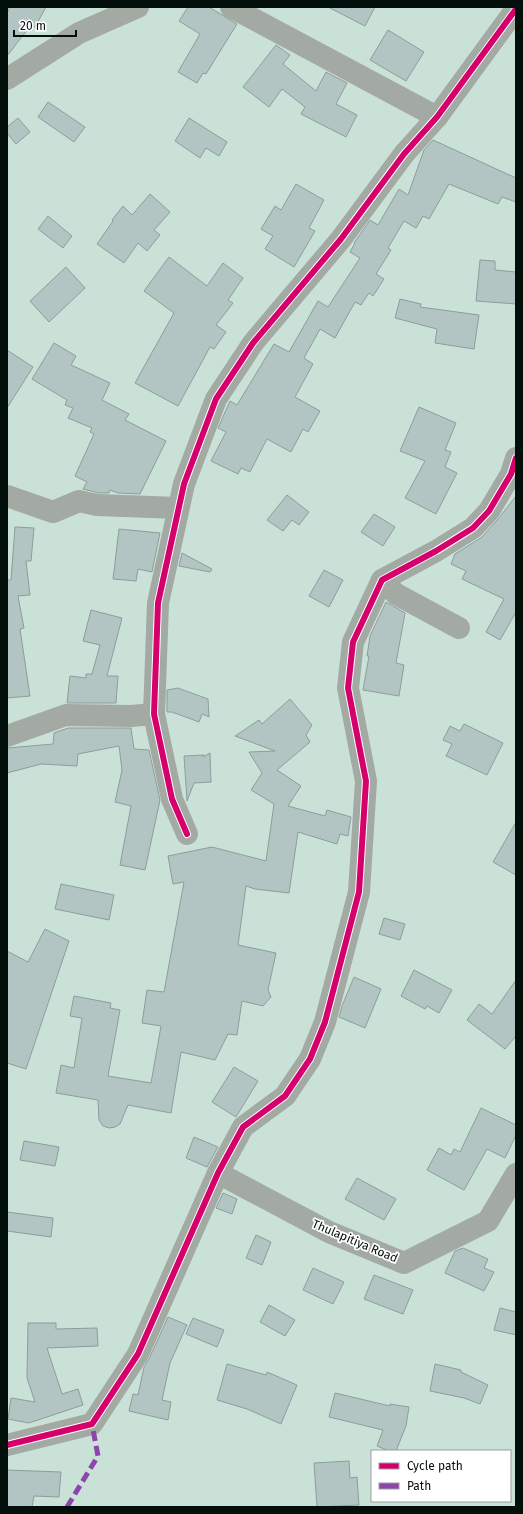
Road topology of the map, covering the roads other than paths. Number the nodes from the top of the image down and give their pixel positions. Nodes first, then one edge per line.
1 (138, 7) edge
2 (231, 7) edge
3 (516, 9) edge
4 (7, 79) edge
5 (437, 117) junction
6 (516, 458) edge
7 (7, 496) edge
8 (178, 508) junction
9 (382, 580) junction
10 (460, 628) dead end
11 (154, 714) junction
12 (7, 736) edge
13 (188, 834) dead end
14 (218, 1173) junction
15 (516, 1174) edge
16 (7, 1445) edge

1 - 4 street
2 - 5 street
3 - 5 street
5 - 8 street
6 - 9 street
7 - 8 street
8 - 11 street
9 - 10 street
9 - 14 street
11 - 12 street
11 - 13 street
14 - 15 street, Thulapitiya Road
14 - 16 street

